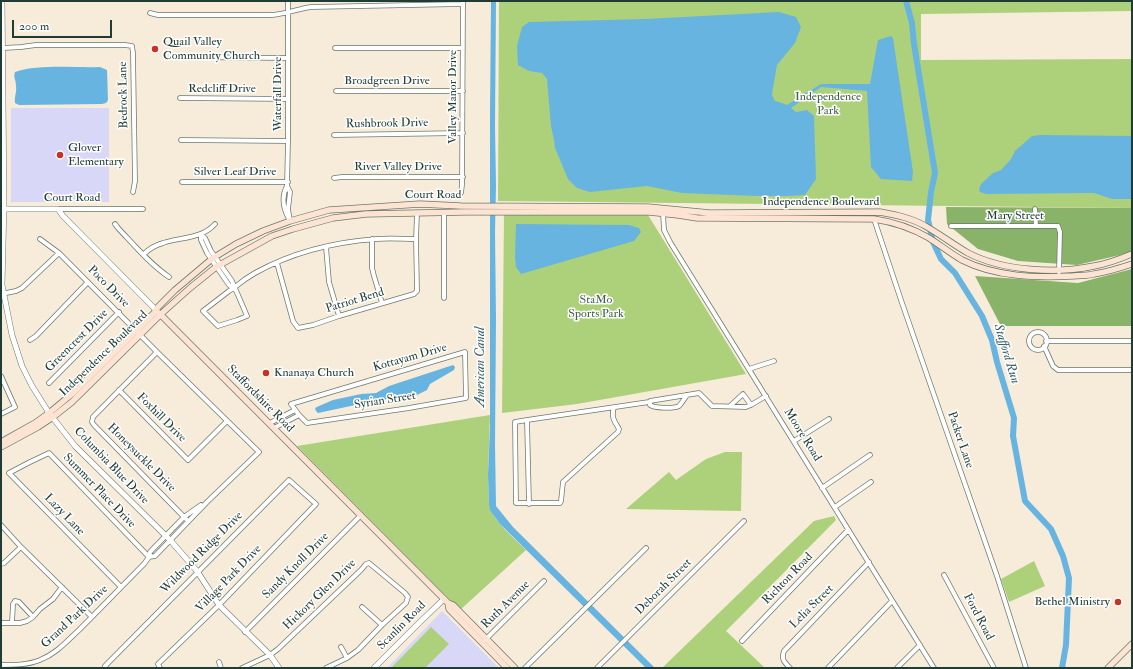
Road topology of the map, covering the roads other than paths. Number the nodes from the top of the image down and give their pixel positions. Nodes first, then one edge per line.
1 (2, 1) edge
2 (288, 1) edge
3 (463, 2) edge
4 (408, 3) edge
5 (288, 12) junction
6 (150, 13) dead end
7 (3, 48) junction
8 (335, 48) dead end
9 (463, 48) junction
10 (179, 57) dead end
11 (288, 58) junction
12 (2, 89) edge
13 (336, 91) dead end
14 (463, 91) junction
15 (180, 98) dead end
16 (288, 99) junction
17 (463, 133) junction
18 (334, 135) dead end
19 (181, 140) dead end
20 (288, 141) junction
21 (462, 177) junction
22 (334, 178) dead end
23 (182, 182) dead end
24 (288, 184) junction
25 (133, 192) dead end
26 (461, 193) dead end
27 (2, 209) edge
28 (58, 209) junction
29 (142, 209) dead end
30 (489, 209) junction
31 (1035, 209) dead end
32 (663, 211) junction
33 (444, 212) junction
34 (837, 212) junction
35 (417, 213) junction
36 (837, 219) junction
37 (874, 219) junction
38 (290, 221) junction
39 (115, 224) dead end
40 (215, 224) dead end
41 (951, 226) dead end
42 (1036, 226) junction
43 (293, 229) junction
44 (202, 234) junction
45 (40, 239) dead end
46 (372, 239) junction
47 (416, 239) junction
48 (326, 247) junction
49 (59, 253) junction
50 (144, 254) junction
51 (1132, 254) edge
52 (213, 258) junction
53 (277, 263) junction
54 (1132, 264) edge
55 (218, 265) junction
56 (1059, 270) junction
57 (169, 277) dead end
58 (1059, 277) junction
59 (88, 282) junction
60 (234, 288) junction
61 (2, 294) edge
62 (444, 298) dead end
63 (382, 304) junction
64 (119, 312) junction
65 (159, 312) junction
66 (339, 316) junction
67 (139, 332) junction
68 (30, 340) dead end
69 (1046, 341) junction
70 (1132, 341) edge
71 (1044, 346) junction
72 (158, 352) junction
73 (465, 352) joint
74 (774, 361) dead end
75 (749, 369) junction
76 (1132, 370) edge
77 (1, 376) edge
78 (49, 383) dead end
79 (119, 390) junction
80 (687, 395) junction
81 (766, 396) junction
82 (649, 402) junction
83 (752, 405) junction
84 (729, 406) junction
85 (614, 407) junction
86 (295, 410) junction
87 (1, 414) edge
88 (51, 415) junction
89 (299, 415) junction
90 (829, 419) dead end
91 (527, 420) junction
92 (227, 421) junction
93 (272, 426) junction
94 (794, 441) junction
95 (1, 442) edge
96 (1, 448) edge
97 (870, 455) dead end
98 (30, 462) joint
99 (870, 482) dead end
100 (822, 488) junction
101 (207, 502) junction
102 (316, 504) joint
103 (529, 504) junction
104 (835, 507) junction
105 (361, 515) junction
106 (184, 517) junction
107 (188, 521) junction
108 (744, 521) dead end
109 (1, 526) edge
110 (848, 530) junction
111 (168, 538) junction
112 (21, 547) junction
113 (646, 548) dead end
114 (149, 557) junction
115 (869, 562) junction
116 (1, 564) edge
117 (197, 572) junction
118 (944, 575) dead end
119 (544, 581) dead end
120 (121, 587) junction
121 (62, 588) junction
122 (446, 601) junction
123 (892, 601) junction
124 (219, 605) junction
125 (362, 607) dead end
126 (33, 617) junction
127 (92, 617) junction
128 (1, 623) edge
129 (12, 623) junction
130 (382, 626) junction
131 (245, 632) junction
132 (484, 641) junction
133 (742, 642) dead end
134 (1132, 644) edge
135 (920, 645) junction
136 (341, 647) dead end
137 (270, 655) junction
138 (347, 658) junction
139 (218, 662) dead end
140 (1, 665) edge
141 (16, 667) edge
142 (106, 668) edge
143 (160, 668) edge
144 (221, 668) edge
145 (242, 668) edge
146 (279, 668) edge
147 (326, 668) edge
148 (374, 668) edge
149 (507, 668) edge
150 (515, 668) edge
151 (525, 668) edge
152 (597, 668) edge
153 (790, 668) edge
154 (828, 668) edge
155 (898, 668) edge
156 (934, 668) edge
157 (994, 668) edge
158 (1026, 668) edge
159 (1108, 668) edge

1 - 7 street, Columbia Blue Drive
2 - 5 street, Waterfall Drive
3 - 4 street
3 - 9 street, Valley Manor Drive
4 - 5 street
5 - 6 street
5 - 11 street, Waterfall Drive
7 - 12 street, Columbia Blue Drive
7 - 25 street, Bedrock Lane
8 - 9 street
9 - 14 street, Valley Manor Drive
10 - 11 street
11 - 16 street, Waterfall Drive
12 - 27 street, Columbia Blue Drive
13 - 14 street, Broadgreen Drive
14 - 17 street, Valley Manor Drive
15 - 16 street, Redcliff Drive
16 - 20 street, Waterfall Drive
17 - 18 street, Rushbrook Drive
17 - 21 street, Valley Manor Drive
19 - 20 street
20 - 24 street, Waterfall Drive
21 - 22 street, River Valley Drive
21 - 26 street, Valley Manor Drive
23 - 24 street, Silver Leaf Drive
24 - 38 street, Waterfall Drive
27 - 28 street, Court Road
27 - 61 street, Columbia Blue Drive
28 - 29 street, Court Road
28 - 65 street, Staffordshire Road
30 - 32 main road, Court Road
30 - 33 main road, Court Road
30 - 38 main road, Court Road
31 - 42 street
32 - 34 main road, Independence Boulevard
32 - 36 main road, Independence Boulevard
32 - 75 street, Moore Road
33 - 35 main road, Court Road
33 - 62 street
34 - 36 main road
34 - 56 main road, Independence Boulevard
35 - 43 main road, Court Road
35 - 47 street
36 - 37 main road, Independence Boulevard
37 - 58 main road, Independence Boulevard
37 - 158 street, Packer Lane
38 - 43 main road
38 - 52 main road, Court Road
39 - 50 street
40 - 44 street
41 - 42 street, Mary Street
42 - 56 street, Mary Street
43 - 55 main road, Court Road
44 - 50 street
44 - 52 street
45 - 49 street, Poco Drive
46 - 47 street
46 - 48 street
46 - 63 street
47 - 63 street, Patriot Bend
48 - 53 street
48 - 66 street
49 - 59 street, Poco Drive
49 - 61 street
50 - 57 street
51 - 56 main road, Independence Boulevard
52 - 55 street
52 - 65 main road, Independence Boulevard
53 - 60 street
53 - 66 street, Patriot Bend
54 - 58 main road, Independence Boulevard
55 - 60 street
55 - 65 main road, Independence Boulevard
56 - 58 street
59 - 64 street, Poco Drive
59 - 68 street
60 - 60 street
61 - 88 street, Columbia Blue Drive
63 - 66 street, Patriot Bend
64 - 67 street, Poco Drive
64 - 78 street, Greencrest Drive
65 - 67 main road, Independence Boulevard
65 - 93 main road, Staffordshire Road
67 - 72 street, Poco Drive
67 - 88 main road, Independence Boulevard
69 - 70 street
69 - 71 street
69 - 71 street
71 - 76 street
72 - 79 street
72 - 92 street, Poco Drive
73 - 86 street, Kottayam Drive
73 - 89 street, Syrian Street
74 - 75 street
75 - 81 street, Moore Road
77 - 87 street
79 - 92 street, Foxhill Drive
79 - 106 street, Honeysuckle Drive
80 - 82 street
80 - 82 street
80 - 84 street
81 - 83 street
81 - 94 street, Moore Road
82 - 85 street
83 - 84 street
83 - 84 street
85 - 91 street
85 - 103 street
86 - 89 street
86 - 93 street
88 - 95 main road, Independence Boulevard
88 - 96 main road, Independence Boulevard
88 - 111 street, Columbia Blue Drive
89 - 93 street
90 - 94 street
91 - 103 street
91 - 103 street
92 - 101 street, Grand Park Drive
93 - 105 main road, Staffordshire Road
94 - 100 street, Moore Road
97 - 100 street
98 - 114 street, Summer Place Drive
98 - 120 street, Lazy Lane
99 - 104 street
100 - 104 street, Moore Road
101 - 106 street, Grand Park Drive
101 - 107 street, Grand Park Drive
102 - 117 street, Wildwood Ridge Drive
102 - 124 street, Village Park Drive
104 - 110 street, Moore Road
105 - 122 main road, Staffordshire Road
105 - 131 street, Sandy Knoll Drive
106 - 107 street, Honeysuckle Drive
106 - 111 street, Grand Park Drive
107 - 111 street, Grand Park Drive
108 - 152 street, Deborah Street
109 - 112 street
110 - 115 street, Moore Road
110 - 133 street, Richton Road
111 - 114 street, Grand Park Drive
111 - 117 street, Columbia Blue Drive
112 - 116 street
112 - 121 street
113 - 151 street
114 - 120 street, Grand Park Drive
115 - 123 street, Moore Road
115 - 153 street, Lelia Street
117 - 124 street, Columbia Blue Drive
117 - 142 street, Wildwood Ridge Drive
118 - 157 street, Ford Road
119 - 132 street, Ruth Avenue
120 - 127 street, Grand Park Drive
121 - 126 street
121 - 127 street
122 - 132 main road, Staffordshire Road
122 - 148 street, Scanlin Road
123 - 135 street, Moore Road
123 - 154 street
124 - 131 street, Columbia Blue Drive
124 - 143 street, Village Park Drive
125 - 130 street
126 - 129 street
126 - 129 street
127 - 141 street, Grand Park Drive
128 - 129 street
130 - 137 street, Hickory Glen Drive
130 - 138 street
131 - 137 street, Columbia Blue Drive
132 - 149 main road, Staffordshire Road
132 - 150 main road, Staffordshire Road
134 - 159 main road
135 - 155 street
135 - 156 street, Moore Road
136 - 138 street
137 - 145 street, Hickory Glen Drive
137 - 146 street, Columbia Blue Drive
138 - 147 street
139 - 144 street
140 - 141 street, Grand Park Drive

